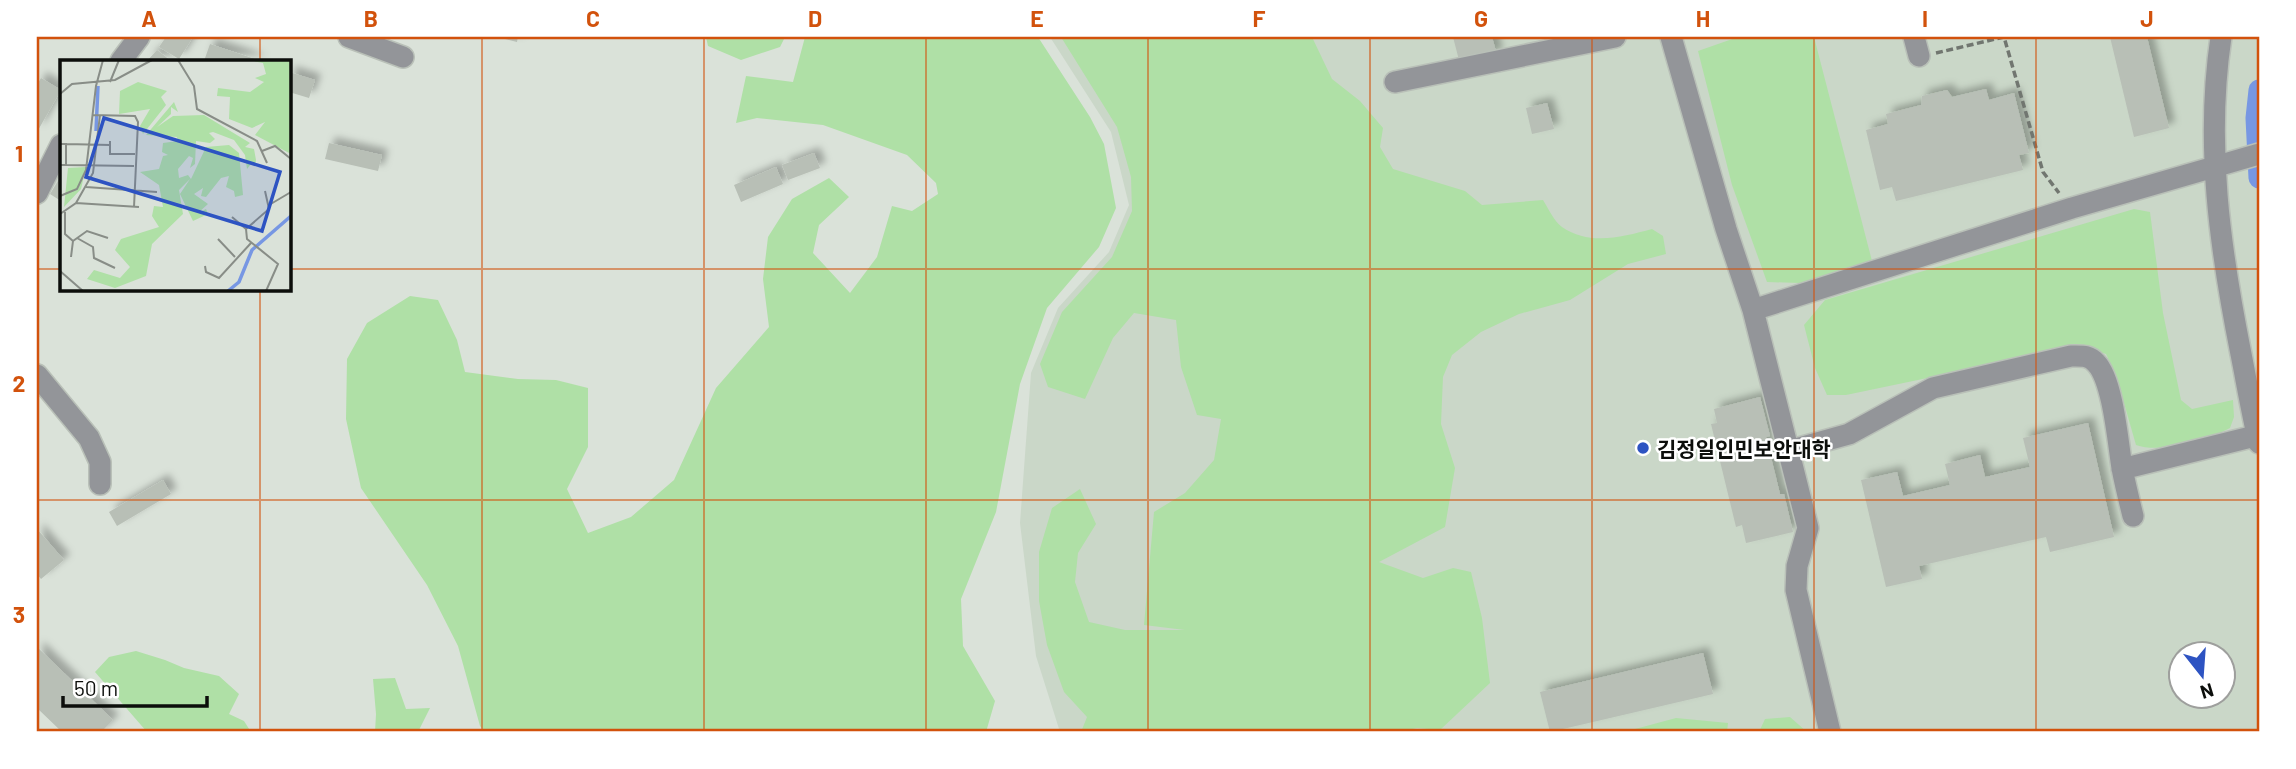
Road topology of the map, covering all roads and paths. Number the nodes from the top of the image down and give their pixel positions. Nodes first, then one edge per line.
1 (139, 37) edge
2 (349, 37) edge
3 (1615, 37) edge
4 (1671, 37) edge
5 (2221, 37) edge
6 (1917, 47) edge
7 (403, 57) dead end
8 (122, 60) edge
9 (1395, 82) dead end
10 (60, 147) edge
11 (2259, 154) edge
12 (2223, 165) junction
13 (37, 193) edge
14 (2072, 208) junction
15 (1753, 310) junction
16 (37, 375) edge
17 (2259, 438) edge
18 (1788, 451) junction
19 (2122, 469) junction
20 (100, 484) dead end
21 (2133, 516) dead end
22 (1830, 732) edge

1 - 8 street
2 - 7 street
3 - 9 street
4 - 15 street
5 - 12 street
6 - 14 path
10 - 13 street
11 - 12 street
12 - 14 street
12 - 17 street
14 - 15 street
15 - 18 street
16 - 20 street
17 - 19 street
18 - 19 street
18 - 22 street
19 - 21 street

